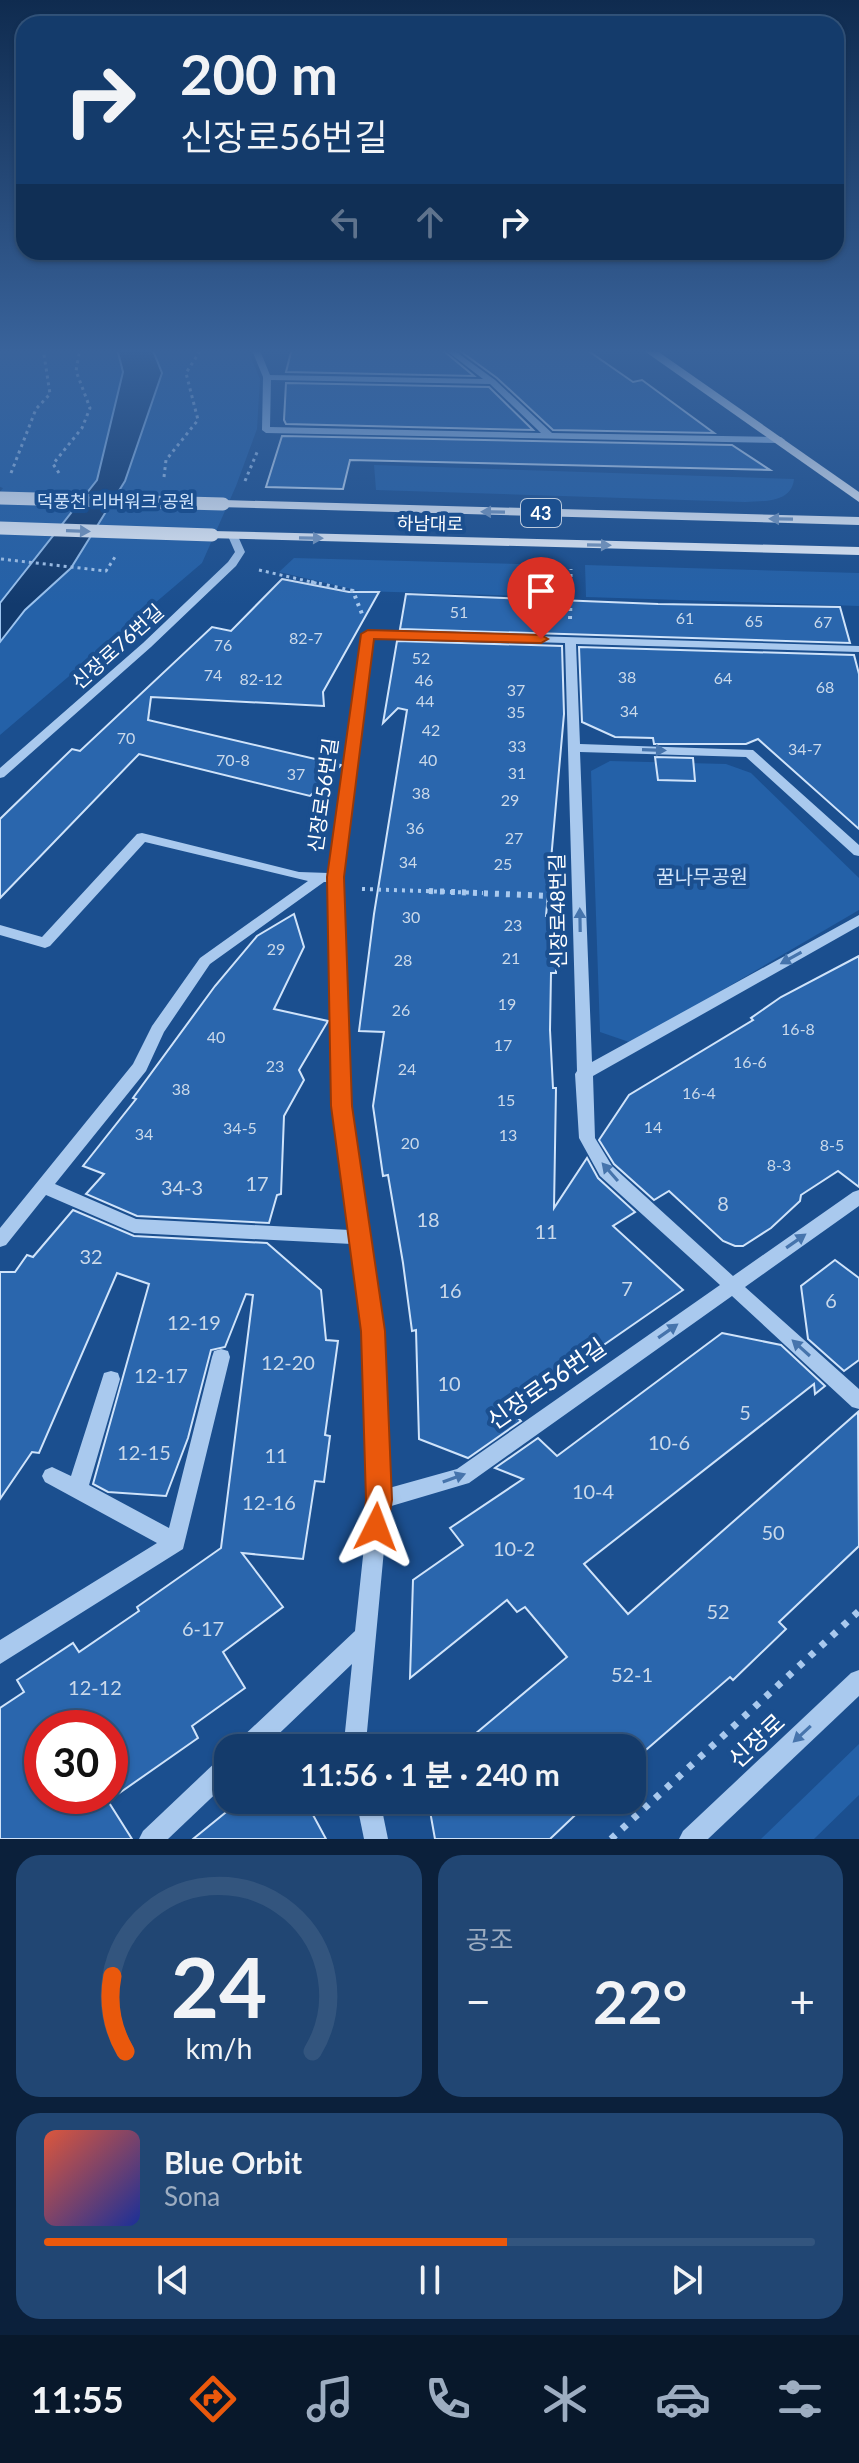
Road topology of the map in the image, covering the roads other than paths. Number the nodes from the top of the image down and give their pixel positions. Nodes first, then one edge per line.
1 (482, 434) edge
2 (772, 434) edge
3 (549, 435) joint
4 (781, 440) junction
5 (0, 498) edge
6 (859, 498) edge
7 (859, 521) edge
8 (0, 528) edge
9 (233, 536) junction
10 (859, 551) edge
11 (570, 640) junction
12 (859, 649) edge
13 (576, 748) junction
14 (0, 774) edge
15 (859, 852) edge
16 (328, 878) junction
17 (859, 920) edge
18 (0, 930) edge
19 (583, 1074) junction
20 (44, 1187) junction
21 (859, 1197) edge
22 (359, 1237) junction
23 (0, 1240) edge
24 (733, 1285) junction
25 (221, 1357) dead end
26 (111, 1379) dead end
27 (859, 1401) edge
28 (52, 1476) dead end
29 (77, 1490) junction
30 (379, 1500) junction
31 (176, 1542) junction
32 (366, 1636) junction
33 (0, 1653) edge
34 (859, 1681) edge
35 (262, 1734) edge
36 (356, 1734) edge
37 (214, 1779) edge
38 (371, 1814) edge
39 (151, 1839) edge
40 (376, 1839) edge
41 (691, 1839) edge

1 - 3 street
2 - 4 main road
3 - 4 street
4 - 6 main road
7 -> 5 main road, 하남대로 / 43, bridge
8 -> 9 main road, 하남대로 / 43, bridge
9 -> 10 main road, 하남대로 / 43
9 - 14 street, 신장로76번길
11 - 12 street
11 - 13 street, 신장로48번길
11 - 16 street, 신장로56번길
13 -> 15 street
19 -> 13 street, 신장로48번길
16 - 18 street
16 - 20 street
16 - 22 street, 신장로56번길
17 -> 19 street
24 -> 19 street, 신장로48번길
20 - 22 street
20 - 23 street
24 -> 21 street
22 - 30 street, 신장로56번길
27 -> 24 street, 신장로48번길
30 -> 24 street, 신장로56번길
25 - 31 street
26 - 29 street
28 - 29 street
29 - 31 street
30 - 32 street, 신장로56번길
31 - 33 street
32 - 35 street
32 - 36 street, 신장로56번길
34 -> 41 street, 신장로
37 - 39 street
38 - 40 street

